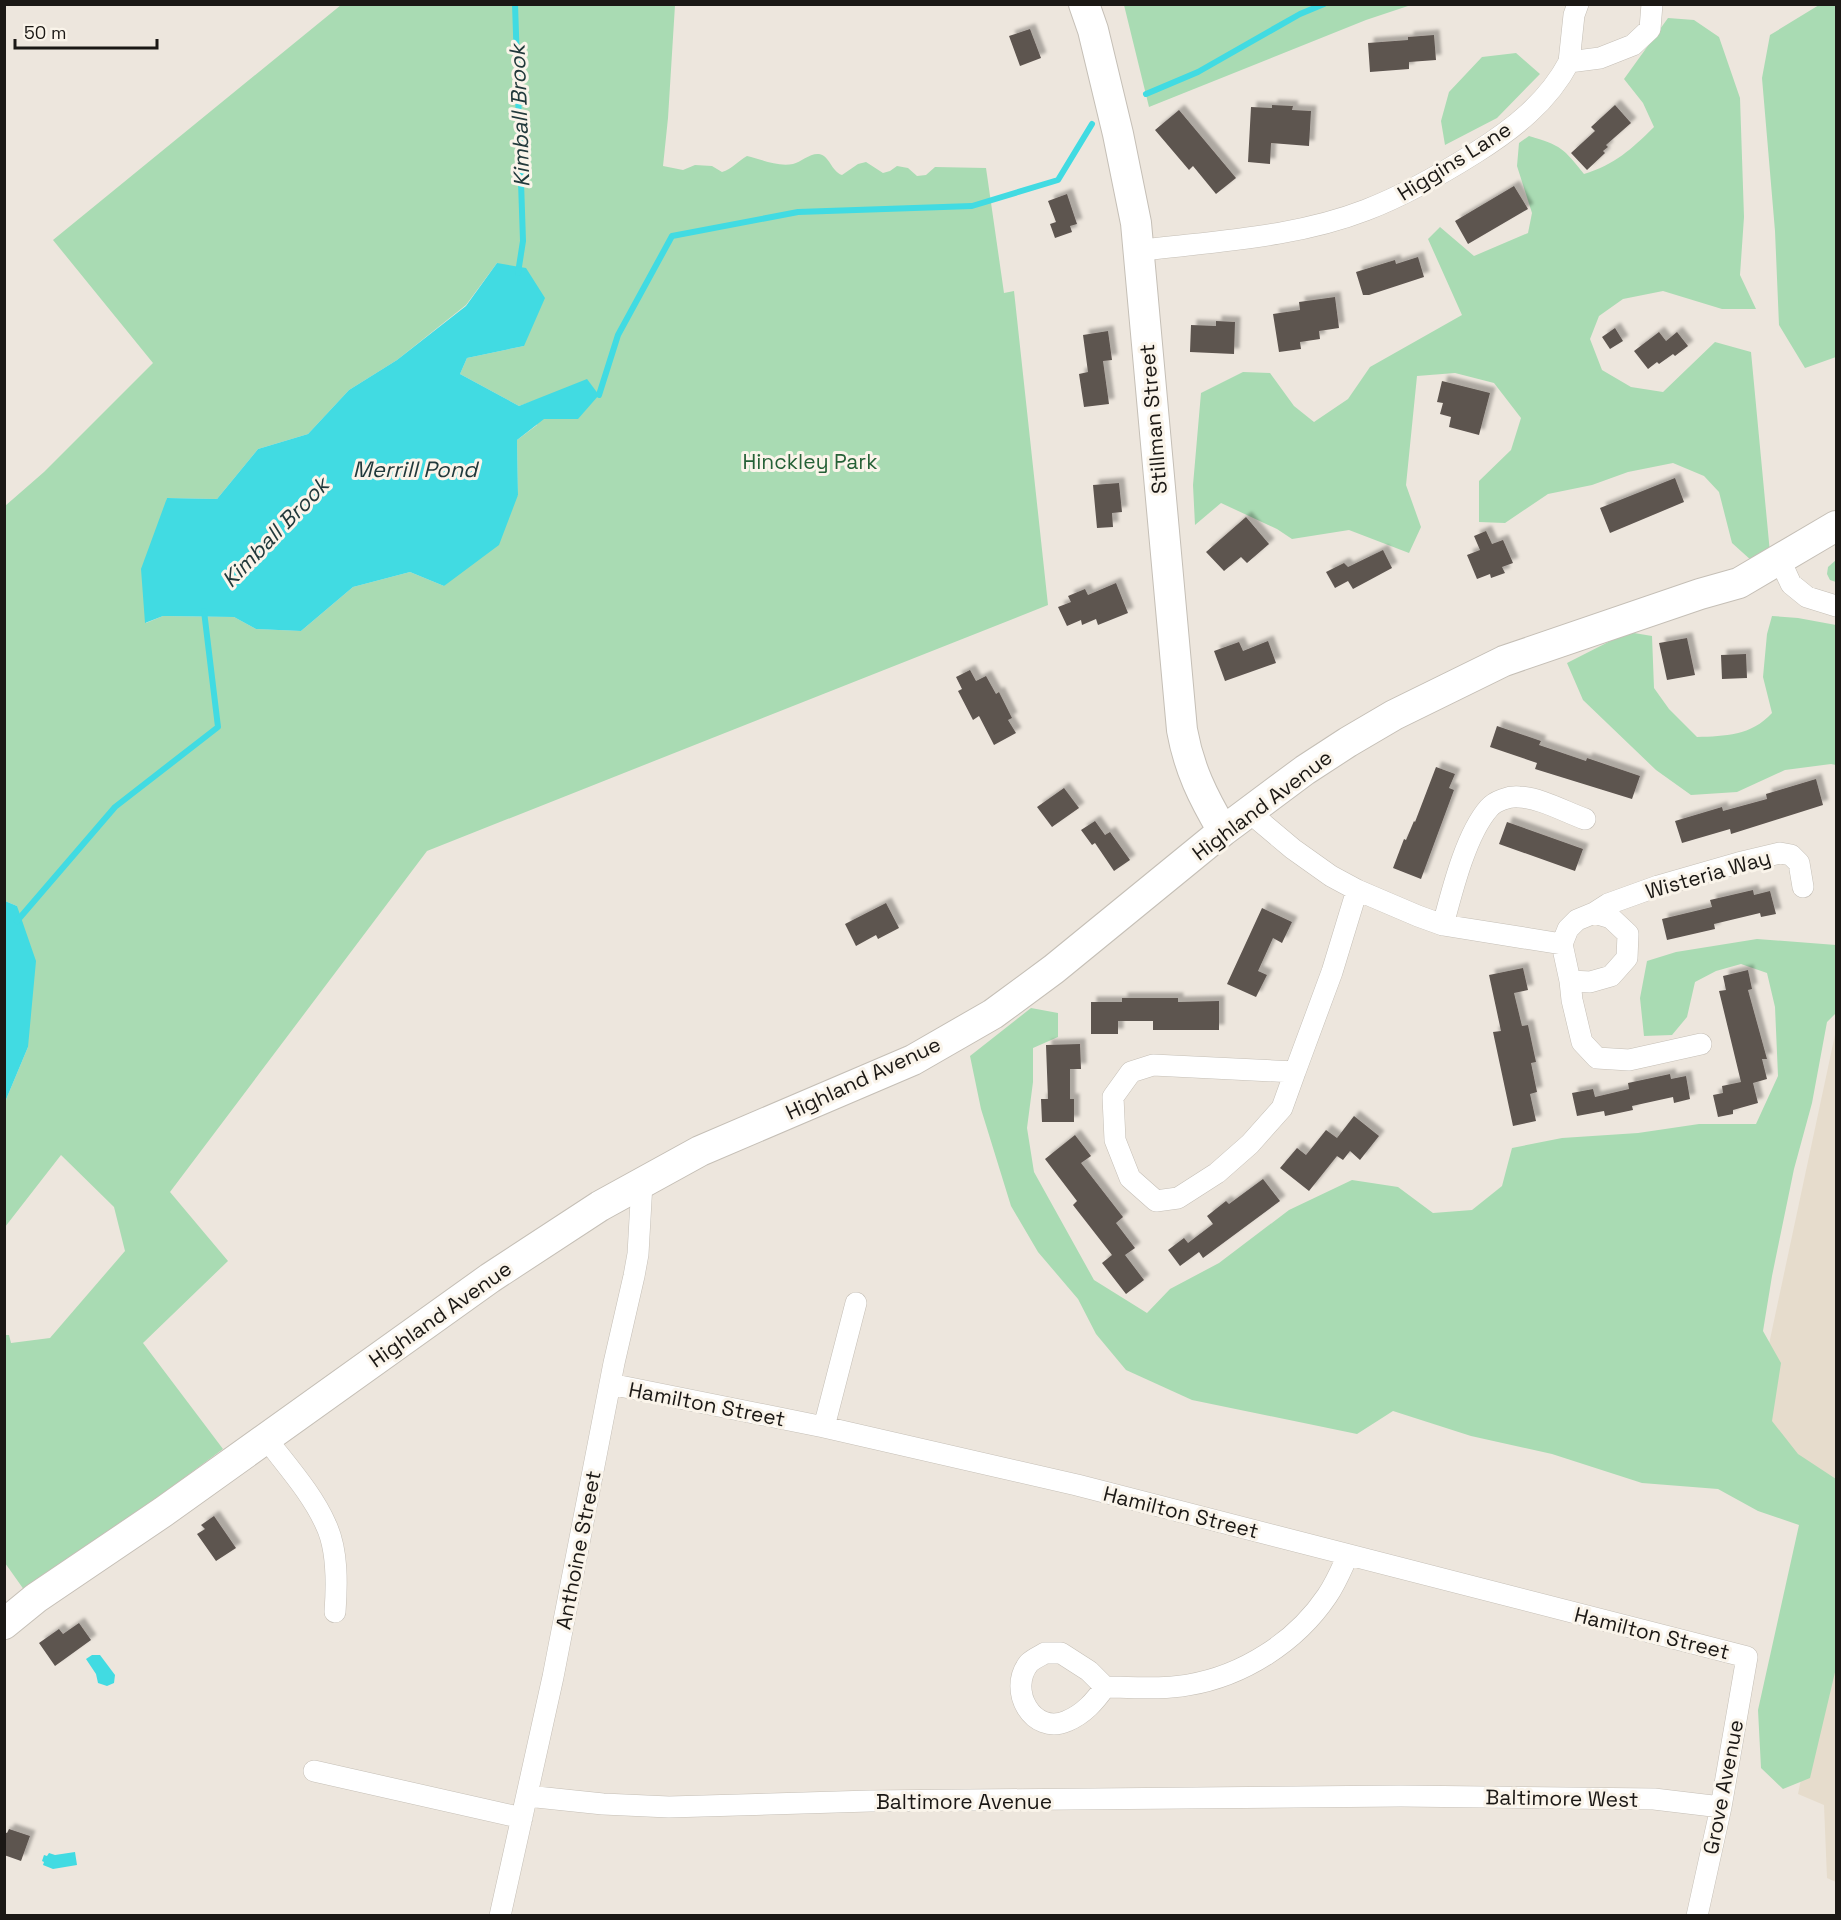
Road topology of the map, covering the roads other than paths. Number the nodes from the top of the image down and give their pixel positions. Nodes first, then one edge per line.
1 (1084, 4) edge
2 (1578, 4) edge
3 (1652, 4) edge
4 (1569, 62) junction
5 (1137, 251) junction
6 (1836, 526) edge
7 (1780, 560) junction
8 (1836, 606) edge
9 (1249, 812) junction
10 (1585, 819) dead end
11 (1223, 831) junction
12 (1803, 887) dead end
13 (1357, 890) junction
14 (1594, 914) junction
15 (1443, 925) junction
16 (1562, 944) junction
17 (1570, 981) junction
18 (1701, 1044) dead end
19 (1295, 1072) junction
20 (642, 1183) junction
21 (856, 1303) dead end
22 (610, 1384) junction
23 (824, 1427) junction
24 (265, 1437) junction
25 (1348, 1555) junction
26 (335, 1612) dead end
27 (4, 1624) edge
28 (1748, 1657) joint
29 (1105, 1687) dead end
30 (314, 1771) dead end
31 (526, 1796) junction
32 (1401, 1796) joint
33 (1721, 1807) junction
34 (522, 1818) junction
35 (500, 1916) edge
36 (1697, 1916) edge

1 - 5 street, Stillman Street
2 - 4 street, Higgins Lane
3 - 4 street
4 - 5 street, Higgins Lane
5 - 11 street, Stillman Street
6 - 7 street, Highland Avenue
7 - 8 street
7 - 9 street, Highland Avenue
9 - 11 street, Highland Avenue
9 - 13 street
10 - 15 street
11 - 20 street, Highland Avenue
12 - 14 street, Wisteria Way
13 - 15 street
13 - 19 street
14 - 16 street
14 - 17 street
15 - 16 street
16 - 17 street
17 - 18 street
19 - 19 street
20 - 22 street, Anthoine Street
20 - 24 street, Highland Avenue
21 - 23 street
22 - 23 street, Hamilton Street
22 - 31 street, Anthoine Street
23 - 25 street, Hamilton Street
24 - 26 street
24 - 27 street, Highland Avenue
25 - 28 street, Hamilton Street
25 - 29 street
28 - 33 street, Grove Avenue
30 - 34 street
31 - 32 street, Baltimore Avenue
31 - 34 street, Anthoine Street
32 - 33 street, Baltimore West
33 - 36 street, Grove Avenue
34 - 35 street, Anthoine Street

